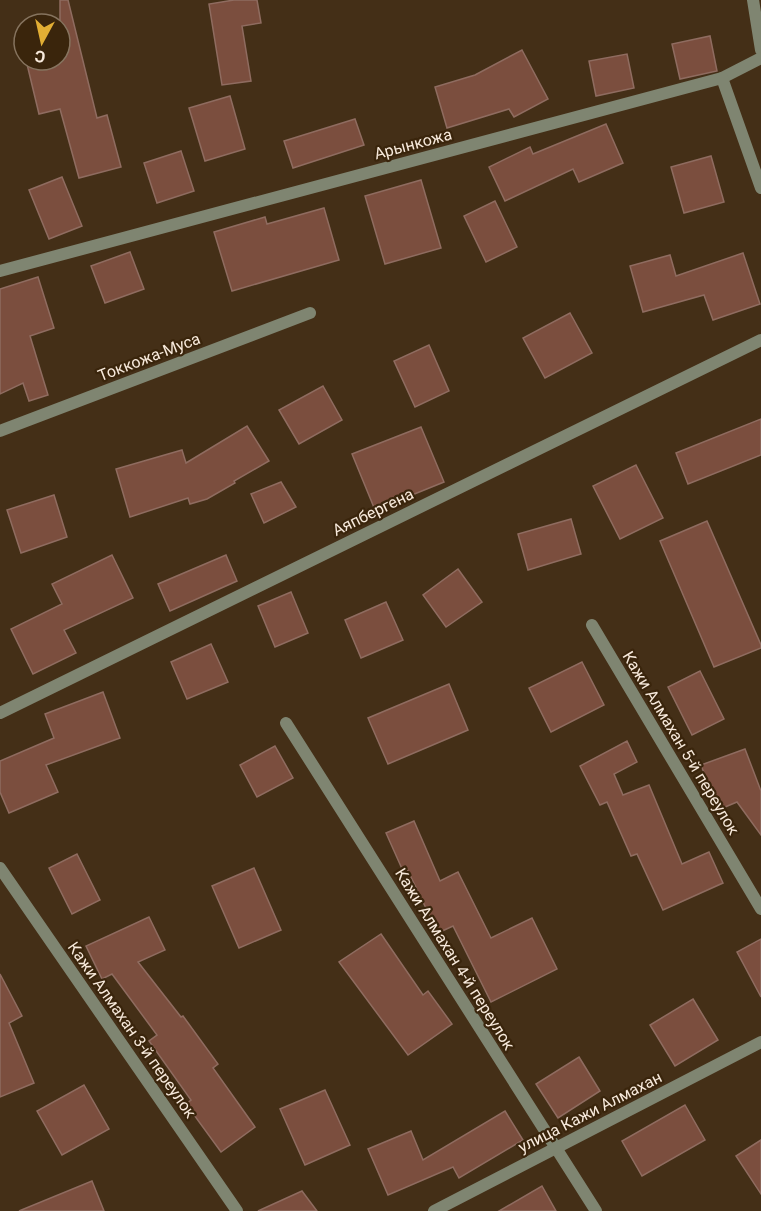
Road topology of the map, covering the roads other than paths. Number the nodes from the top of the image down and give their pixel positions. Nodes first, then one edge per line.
1 (753, 0) edge
2 (759, 20) edge
3 (761, 50) edge
4 (761, 58) edge
5 (722, 78) junction
6 (761, 188) edge
7 (0, 271) edge
8 (310, 313) dead end
9 (761, 340) edge
10 (0, 431) edge
11 (592, 625) dead end
12 (0, 713) edge
13 (286, 723) dead end
14 (0, 868) edge
15 (761, 909) edge
16 (761, 1042) edge
17 (555, 1149) junction
18 (237, 1211) edge
19 (434, 1211) edge
20 (596, 1211) edge

1 - 2 street
2 - 3 street
4 - 5 street, Арынкожа
5 - 6 street
5 - 7 street, Арынкожа
8 - 10 street, Токкожа-Муса
9 - 12 street, Аяпбергена
11 - 15 street, Кажи Алмахан 5-й переулок
13 - 17 street, Кажи Алмахан 4-й переулок
14 - 18 street, Кажи Алмахан 3-й переулок
16 - 17 street, улица Кажи Алмахан
17 - 19 street, улица Кажи Алмахан
17 - 20 street, Кажи Алмахан 4-й переулок

